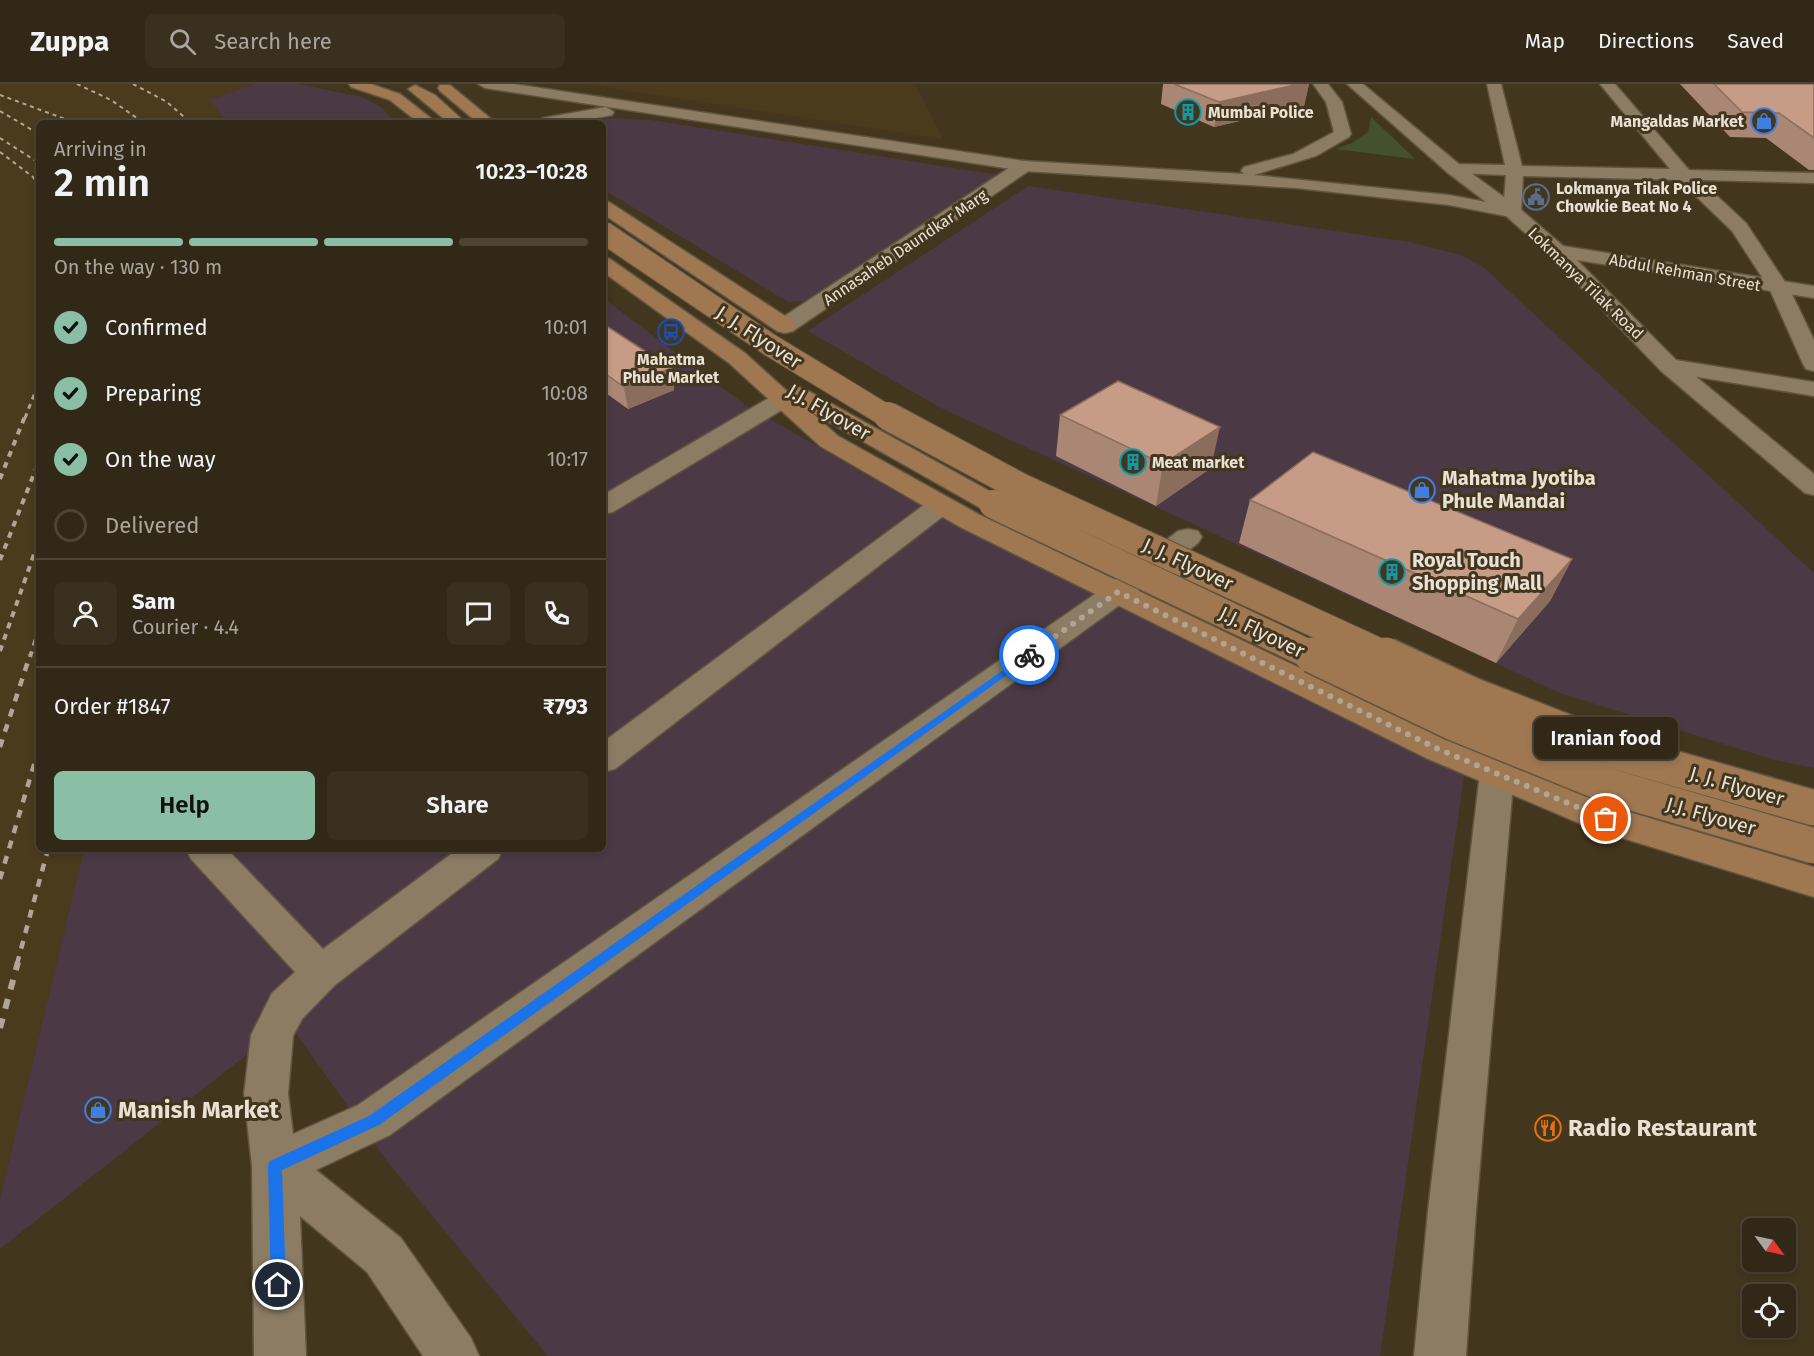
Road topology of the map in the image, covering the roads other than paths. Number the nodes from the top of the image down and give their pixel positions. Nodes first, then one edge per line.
1 (356, 84) edge
2 (402, 84) edge
3 (438, 84) edge
4 (485, 84) edge
5 (1320, 84) edge
6 (1354, 84) edge
7 (1494, 84) edge
8 (1607, 84) edge
9 (655, 108) junction
10 (425, 120) edge
11 (455, 120) edge
12 (484, 120) edge
13 (560, 120) edge
14 (1024, 166) junction
15 (1454, 169) junction
16 (1515, 172) junction
17 (1684, 175) junction
18 (1814, 178) edge
19 (1219, 180) junction
20 (606, 208) edge
21 (1512, 213) junction
22 (606, 234) edge
23 (1557, 251) junction
24 (606, 264) edge
25 (1779, 288) junction
26 (1814, 291) edge
27 (785, 326) joint
28 (1814, 364) edge
29 (1669, 366) junction
30 (1814, 388) edge
31 (781, 392) junction
32 (1814, 487) edge
33 (606, 504) edge
34 (942, 505) junction
35 (1188, 537) dead end
36 (1118, 592) junction
37 (606, 758) edge
38 (1497, 773) junction
39 (1814, 808) edge
40 (1814, 846) edge
41 (207, 852) edge
42 (482, 852) edge
43 (1814, 882) edge
44 (321, 973) junction
45 (275, 1166) junction
46 (280, 1356) edge
47 (453, 1356) edge
48 (1440, 1356) edge

1 - 10 main road
2 - 11 main road
3 - 12 main road
4 - 9 street
5 - 19 street
6 - 15 street, Lokmanya Tilak Road
7 - 16 street
8 - 17 street
9 - 13 street
9 - 14 street
14 - 19 street
14 - 27 street, Annasaheb Daundkar Marg
15 - 16 street
15 - 21 street, Lokmanya Tilak Road
16 - 17 street
16 - 21 street
17 - 18 street
17 - 25 street
19 - 21 street
20 - 27 main road
21 - 23 street, Lokmanya Tilak Road
22 - 39 main road, J. J. Flyover, bridge
23 - 25 street, Abdul Rehman Street
23 - 29 street, Lokmanya Tilak Road
24 - 31 main road
25 - 26 street, Abdul Rehman Street
25 - 28 street
29 - 30 street
29 - 32 street, Lokmanya Tilak Road
31 - 33 street
31 - 34 main road
31 - 40 main road, J.J. Flyover, bridge
34 - 36 main road
34 - 37 street
35 - 36 street
36 - 38 main road
36 - 45 street
38 - 43 main road
38 - 48 street
41 - 44 street
42 - 44 street
44 - 45 street
45 - 46 street
45 - 47 street

